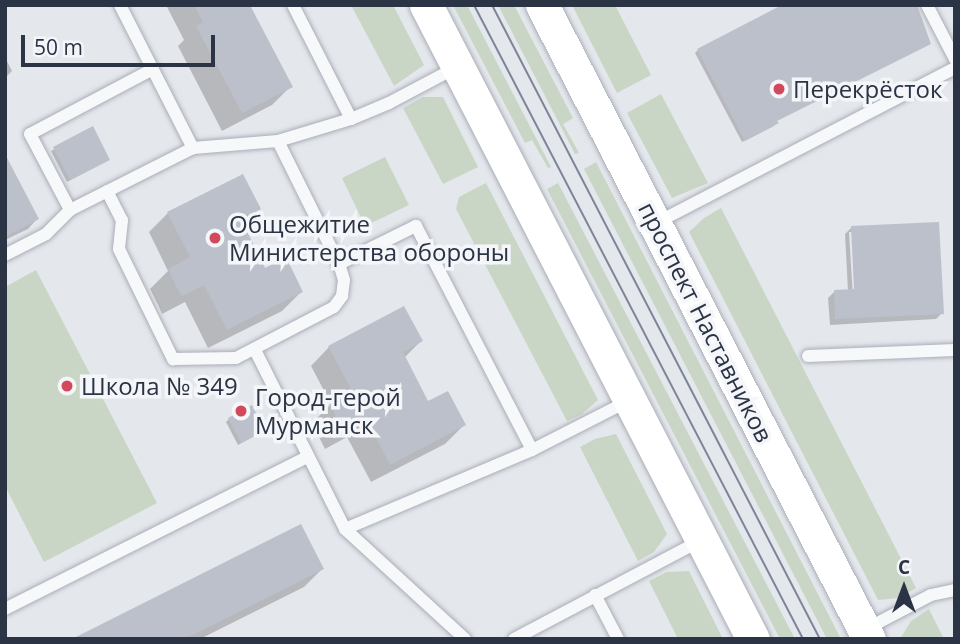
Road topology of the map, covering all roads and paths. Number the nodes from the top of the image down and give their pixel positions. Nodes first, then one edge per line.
1 (120, 5) edge
2 (293, 5) edge
3 (426, 5) edge
4 (542, 5) edge
5 (927, 5) edge
6 (955, 58) edge
7 (457, 67) junction
8 (955, 68) edge
9 (153, 69) junction
10 (351, 119) junction
11 (278, 141) junction
12 (193, 148) junction
13 (107, 191) junction
14 (70, 210) junction
15 (655, 223) junction
16 (5, 255) edge
17 (339, 264) junction
18 (256, 350) junction
19 (955, 350) edge
20 (808, 356) dead end
21 (631, 400) junction
22 (532, 450) junction
23 (307, 457) junction
24 (345, 529) junction
25 (703, 540) junction
26 (955, 590) edge
27 (595, 595) junction
28 (5, 609) edge
29 (867, 634) edge
30 (465, 639) edge
31 (514, 639) edge
32 (618, 639) edge
33 (753, 639) edge

1 - 9 lane
2 - 10 lane
3 - 7 main road
4 - 15 main road, проспект Наставников
5 - 6 lane
7 - 10 lane
7 - 21 main road
8 - 15 lane
9 - 12 lane
9 - 14 lane
10 - 11 lane
11 - 12 lane
11 - 17 lane
12 - 13 lane
13 - 14 lane
13 - 18 lane
14 - 16 lane
15 - 29 main road, проспект Наставников
17 - 18 lane
17 - 22 lane
18 - 23 lane
19 - 20 lane
21 - 22 lane
21 - 25 main road
22 - 24 lane
23 - 24 lane
23 - 28 lane
24 - 30 lane
25 - 27 lane
25 - 33 main road
26 - 29 lane
27 - 31 lane
27 - 32 lane

